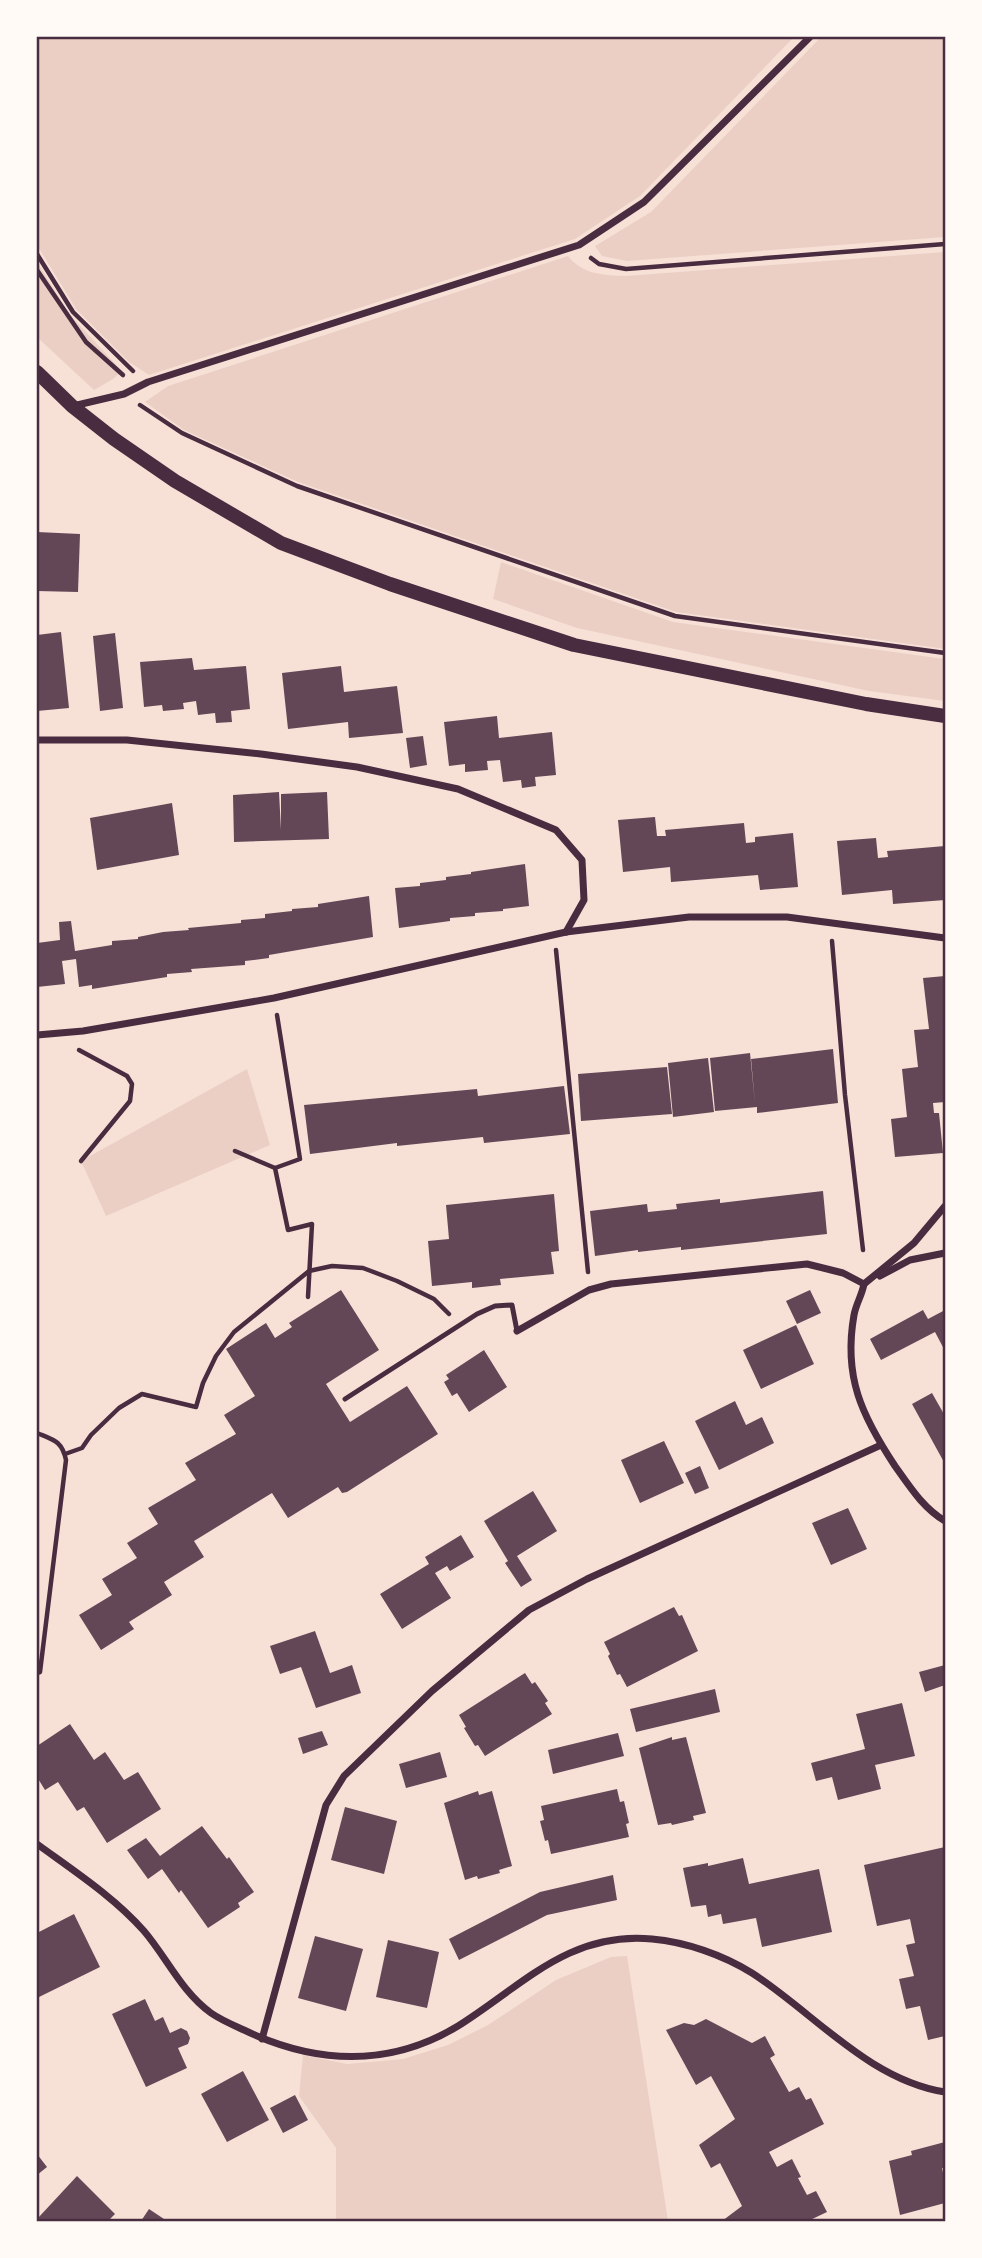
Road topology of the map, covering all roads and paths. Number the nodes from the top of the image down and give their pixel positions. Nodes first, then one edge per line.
1 (810, 37) edge
2 (945, 244) edge
3 (579, 245) junction
4 (37, 254) edge
5 (37, 270) edge
6 (37, 372) edge
7 (148, 382) junction
8 (137, 387) junction
9 (124, 394) junction
10 (72, 406) junction
11 (945, 653) edge
12 (945, 716) edge
13 (37, 740) edge
14 (830, 923) junction
15 (566, 932) junction
16 (555, 935) junction
17 (945, 938) edge
18 (274, 998) junction
19 (56, 1033) junction
20 (37, 1035) edge
21 (236, 1152) dead end
22 (81, 1161) dead end
23 (275, 1168) junction
24 (945, 1206) edge
25 (863, 1250) dead end
26 (945, 1253) edge
27 (309, 1271) junction
28 (864, 1284) junction
29 (589, 1290) junction
30 (308, 1297) dead end
31 (459, 1325) junction
32 (517, 1331) joint
33 (345, 1399) dead end
34 (37, 1433) edge
35 (881, 1445) junction
36 (65, 1454) junction
37 (945, 1521) edge
38 (37, 1674) edge
39 (37, 1844) edge
40 (262, 2039) junction
41 (945, 2092) edge

1 - 3 street
2 - 3 path
3 - 7 street
4 - 7 path
5 - 8 path
6 - 10 main road
7 - 8 street
8 - 9 street
9 - 10 street
9 - 11 path
10 - 12 main road
13 - 15 street
14 - 15 street
14 - 17 street
14 - 25 path
15 - 16 street
16 - 18 street
16 - 29 path
18 - 19 street
18 - 23 path
19 - 20 street
19 - 22 path
21 - 23 path
23 - 27 path
24 - 28 street
26 - 28 street
27 - 30 path
27 - 31 path
27 - 36 path
28 - 29 street
28 - 35 street
29 - 32 street
31 - 32 lane
31 - 33 lane
34 - 36 path
35 - 37 street
35 - 40 street
36 - 38 path
39 - 40 street
40 - 41 street

